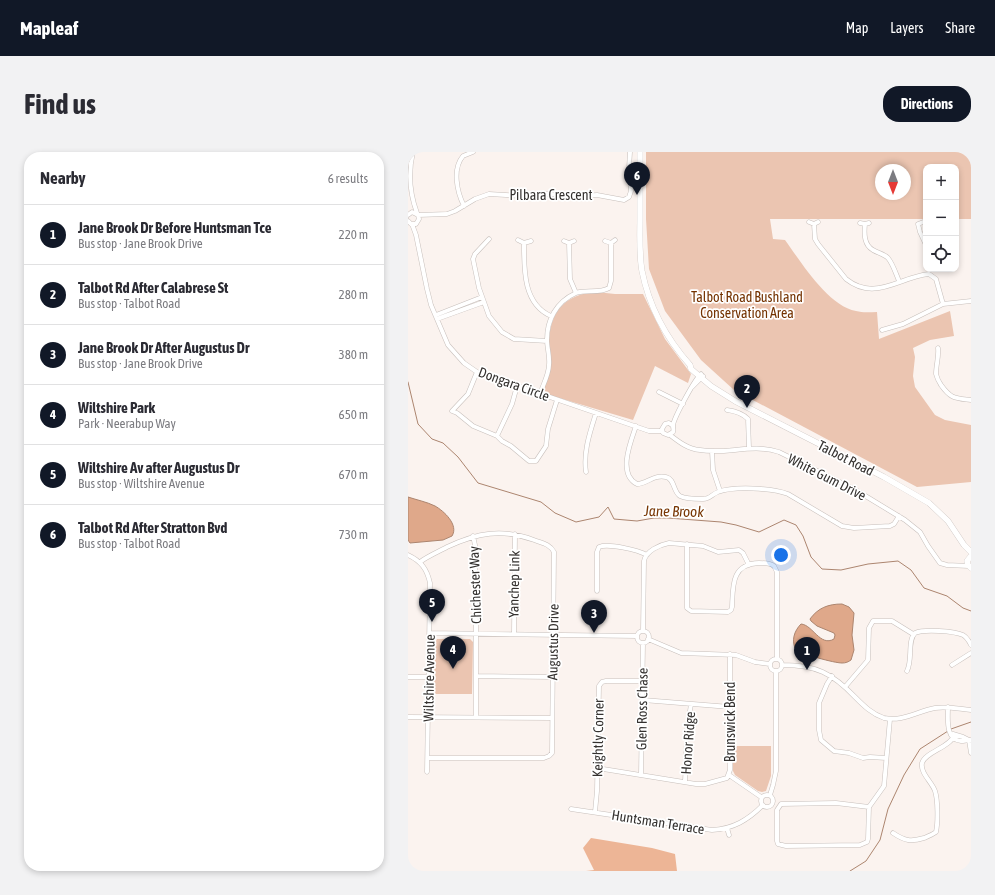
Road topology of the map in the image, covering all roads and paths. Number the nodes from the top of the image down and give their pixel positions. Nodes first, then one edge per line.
1 (413, 152) edge
2 (473, 152) edge
3 (630, 152) edge
4 (640, 152) edge
5 (409, 169) edge
6 (412, 200) junction
7 (464, 206) junction
8 (409, 214) edge
9 (417, 214) junction
10 (431, 215) junction
11 (418, 222) junction
12 (809, 222) dead end
13 (923, 222) edge
14 (410, 223) edge
15 (860, 223) dead end
16 (416, 235) junction
17 (923, 238) edge
18 (489, 240) dead end
19 (518, 240) dead end
20 (615, 240) dead end
21 (531, 241) dead end
22 (564, 241) dead end
23 (574, 241) dead end
24 (605, 241) dead end
25 (524, 243) junction
26 (569, 243) junction
27 (611, 243) junction
28 (927, 272) edge
29 (930, 272) edge
30 (899, 281) junction
31 (576, 293) junction
32 (483, 299) junction
33 (971, 301) edge
34 (943, 304) junction
35 (551, 316) junction
36 (436, 317) junction
37 (882, 330) dead end
38 (547, 341) junction
39 (938, 348) dead end
40 (477, 372) junction
41 (701, 376) junction
42 (517, 386) junction
43 (659, 392) dead end
44 (540, 394) junction
45 (557, 400) junction
46 (971, 400) edge
47 (683, 404) junction
48 (727, 410) dead end
49 (596, 413) junction
50 (672, 425) junction
51 (636, 426) junction
52 (662, 429) junction
53 (672, 433) junction
54 (497, 436) junction
55 (749, 448) junction
56 (712, 451) junction
57 (586, 472) dead end
58 (720, 491) junction
59 (899, 516) junction
60 (515, 534) junction
61 (473, 536) junction
62 (687, 544) junction
63 (647, 555) junction
64 (408, 556) edge
65 (970, 556) edge
66 (420, 562) junction
67 (749, 565) junction
68 (955, 565) junction
69 (970, 568) edge
70 (596, 591) dead end
71 (643, 631) junction
72 (429, 633) junction
73 (476, 633) junction
74 (514, 634) junction
75 (554, 634) junction
76 (913, 634) junction
77 (637, 636) junction
78 (648, 639) junction
79 (643, 643) junction
80 (971, 645) edge
81 (971, 653) edge
82 (730, 654) junction
83 (776, 659) junction
84 (770, 664) junction
85 (783, 665) junction
86 (952, 665) dead end
87 (776, 671) junction
88 (908, 671) dead end
89 (476, 676) junction
90 (832, 676) junction
91 (408, 677) edge
92 (429, 677) junction
93 (553, 678) junction
94 (643, 681) junction
95 (845, 687) junction
96 (643, 700) junction
97 (691, 704) junction
98 (730, 707) junction
99 (948, 707) junction
100 (971, 710) edge
101 (408, 717) edge
102 (428, 717) junction
103 (476, 717) junction
104 (552, 718) junction
105 (890, 719) junction
106 (953, 735) junction
107 (970, 740) edge
108 (971, 753) edge
109 (428, 758) junction
110 (886, 758) junction
111 (597, 768) junction
112 (427, 772) dead end
113 (641, 775) junction
114 (728, 775) junction
115 (685, 782) junction
116 (770, 795) junction
117 (761, 797) junction
118 (762, 805) junction
119 (869, 807) junction
120 (571, 808) dead end
121 (595, 812) junction
122 (727, 828) junction
123 (893, 833) dead end
124 (729, 835) dead end

1 - 5 street
2 - 7 street
3 - 7 street, Pilbara Crescent
4 - 41 main road, Talbot Road
5 - 6 street
6 - 8 street
6 - 9 street
7 - 10 street, Pilbara Crescent
8 - 9 street, Pilbara Crescent
9 - 10 street, Pilbara Crescent
9 - 11 street, Dongara Circle
10 - 11 street, Pilbara Crescent
11 - 14 street, Pilbara Crescent
11 - 16 street, Dongara Circle
12 - 30 street
13 - 17 street
14 - 16 street, Dongara Circle
15 - 30 street
16 - 36 street, Dongara Circle
18 - 32 street
19 - 25 street
20 - 27 street
21 - 25 street
22 - 26 street
23 - 26 street
24 - 27 street
25 - 35 street
26 - 31 street
27 - 31 street
28 - 30 street
29 - 34 street
31 - 35 street
32 - 36 street
32 - 38 street
33 - 34 street
34 - 37 street
35 - 38 street
36 - 40 street, Dongara Circle
38 - 44 street
39 - 46 street
40 - 42 street, Dongara Circle
40 - 54 street
41 - 47 street
41 - 65 main road, Talbot Road
42 - 44 street, Dongara Circle
42 - 54 street
43 - 47 street
44 - 45 street, Dongara Circle
45 - 49 street, Dongara Circle
45 - 54 street
47 - 50 street
48 - 55 street
49 - 51 street, Dongara Circle
49 - 57 street
50 - 52 street, Dongara Circle
50 - 53 street
51 - 52 street, Dongara Circle
51 - 58 street
52 - 53 street, White Gum Drive
53 - 56 street, White Gum Drive
55 - 56 street, White Gum Drive
55 - 59 street, White Gum Drive
56 - 58 street
58 - 59 street
59 - 68 street, White Gum Drive
60 - 61 street, Augustus Drive
60 - 74 street, Yanchep Link
60 - 75 street, Augustus Drive
61 - 66 street, Augustus Drive
61 - 73 street, Chichester Way
62 - 63 street
62 - 67 street
62 - 67 street
63 - 70 street
63 - 71 street
64 - 66 street
65 - 68 street
65 - 69 main road, Talbot Road
66 - 72 street, Wiltshire Avenue
67 - 83 street
68 - 69 street, White Gum Drive
71 - 77 street
71 - 78 street
72 - 73 street
72 - 92 street, Wiltshire Avenue
73 - 74 street
73 - 89 street, Chichester Way
74 - 75 street
75 - 77 street
75 - 93 street, Augustus Drive
76 - 80 street
76 - 88 street
76 - 95 street
77 - 79 street
78 - 79 street
78 - 82 street
79 - 94 street, Glen Ross Chase
81 - 86 street
82 - 84 street
82 - 98 street, Brunswick Bend
83 - 84 street
83 - 85 street
84 - 87 street
85 - 87 street
85 - 90 street
87 - 116 street
89 - 93 street
89 - 103 street, Chichester Way
90 - 95 street
90 - 110 street
91 - 92 street
92 - 102 street, Wiltshire Avenue
93 - 104 street, Augustus Drive
94 - 96 street, Glen Ross Chase
94 - 111 street, Keightly Corner
95 - 105 street
96 - 97 street
96 - 113 street, Glen Ross Chase
97 - 98 street
97 - 115 street, Honor Ridge
98 - 114 street, Brunswick Bend
99 - 100 street
99 - 105 street
99 - 106 street
101 - 102 street
102 - 103 street
102 - 109 street, Wiltshire Avenue
103 - 104 street
104 - 109 street, Augustus Drive
105 - 110 street
106 - 107 street
106 - 123 street
107 - 108 street
109 - 112 street, Wiltshire Avenue
110 - 119 street
111 - 113 street, Brunswick Bend
111 - 121 street, Keightly Corner
113 - 115 street, Brunswick Bend
114 - 115 street, Brunswick Bend
114 - 117 street
116 - 117 street
116 - 118 street
117 - 118 street
118 - 122 street, Huntsman Terrace
119 - 119 street
120 - 121 street, Huntsman Terrace
121 - 122 street, Huntsman Terrace
122 - 124 street

